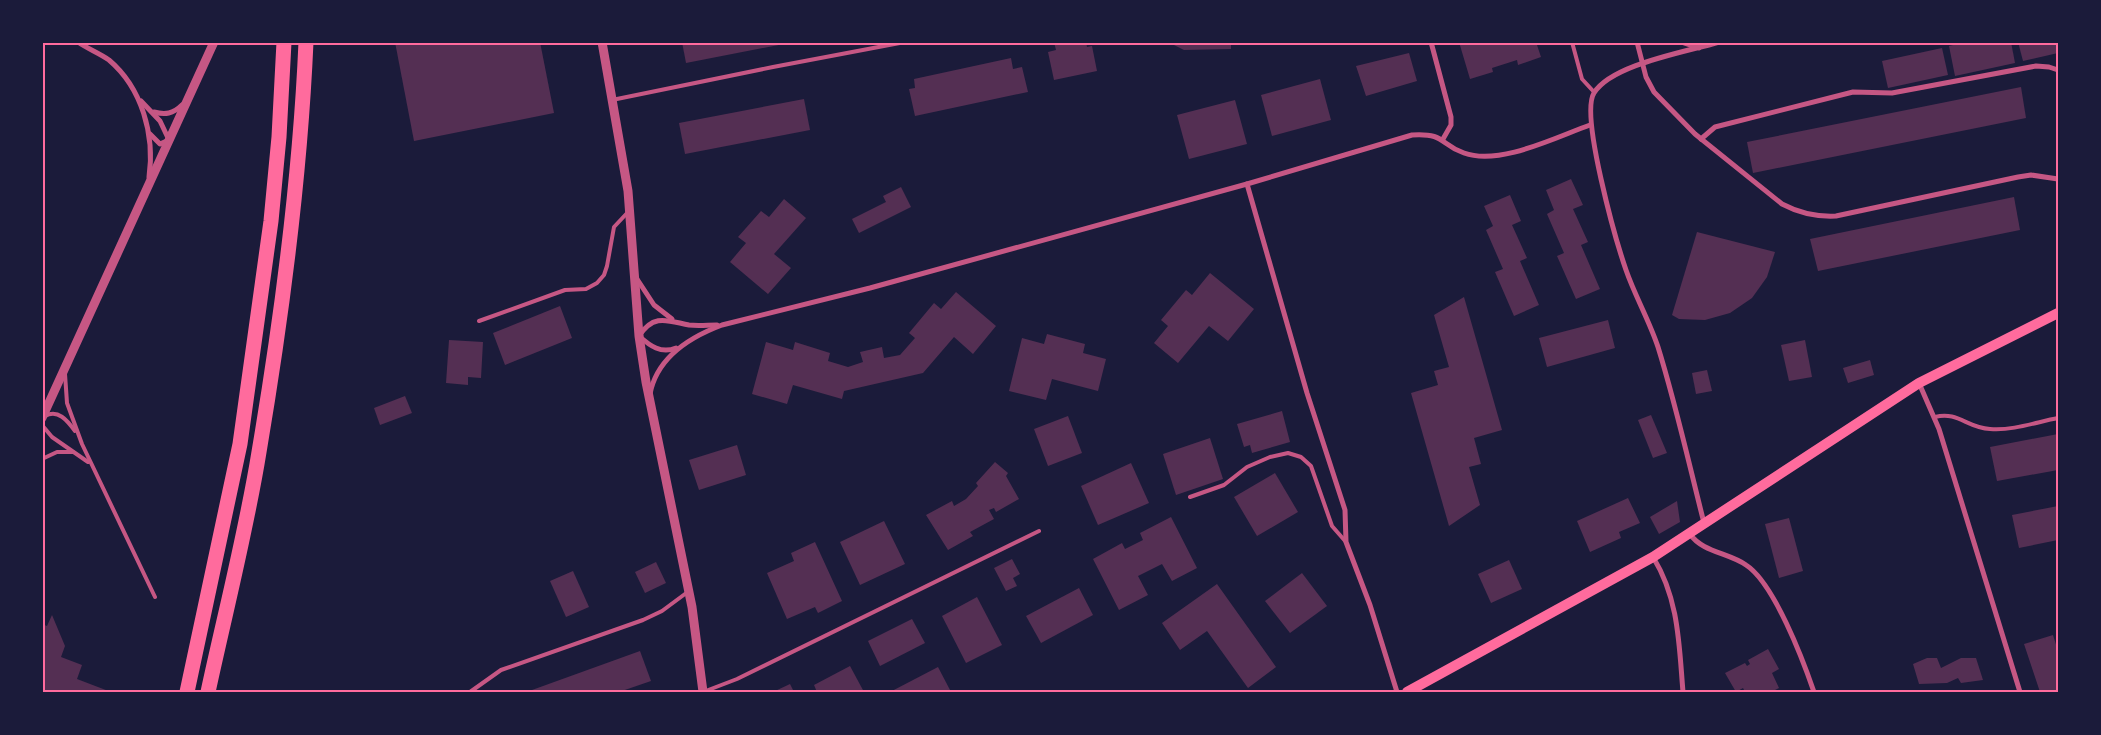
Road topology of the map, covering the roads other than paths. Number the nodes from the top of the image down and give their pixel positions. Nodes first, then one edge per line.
1 (73, 42) edge
2 (214, 42) edge
3 (284, 42) edge
4 (306, 42) edge
5 (602, 42) edge
6 (905, 42) edge
7 (1431, 42) edge
8 (1572, 42) edge
9 (1637, 42) edge
10 (1680, 42) edge
11 (1719, 42) edge
12 (80, 44) edge
13 (1699, 48) junction
14 (1643, 64) junction
15 (2058, 70) edge
16 (1594, 92) junction
17 (139, 100) junction
18 (612, 100) junction
19 (186, 102) junction
20 (153, 112) junction
21 (1590, 125) junction
22 (148, 131) junction
23 (1443, 139) junction
24 (1701, 139) junction
25 (169, 140) junction
26 (2058, 180) edge
27 (1248, 184) junction
28 (147, 188) junction
29 (630, 210) junction
30 (635, 276) junction
31 (2058, 312) edge
32 (675, 320) junction
33 (479, 322) dead end
34 (722, 325) junction
35 (639, 336) junction
36 (679, 347) junction
37 (65, 368) junction
38 (1919, 384) junction
39 (649, 400) junction
40 (1935, 417) junction
41 (2058, 418) edge
42 (43, 419) edge
43 (42, 425) edge
44 (82, 444) junction
45 (79, 454) junction
46 (42, 459) edge
47 (91, 467) junction
48 (1190, 497) dead end
49 (1704, 524) junction
50 (1039, 531) dead end
51 (1690, 534) junction
52 (1346, 542) junction
53 (1653, 557) junction
54 (689, 591) junction
55 (155, 598) dead end
56 (187, 692) edge
57 (208, 692) edge
58 (470, 692) edge
59 (703, 692) edge
60 (1397, 692) edge
61 (1408, 692) edge
62 (1683, 692) edge
63 (1814, 692) edge
64 (2020, 692) edge

1 - 12 street
2 - 19 street
3 - 56 highway
4 - 57 highway
5 - 18 street
6 - 18 lane
7 - 23 street
8 - 16 lane
9 - 14 street
10 - 13 street
11 - 13 street
12 - 17 street
13 - 14 street
14 - 16 street
14 - 24 street
15 - 24 street
16 - 21 street
17 - 20 street
17 - 22 street
18 - 29 street
19 - 20 street
19 - 25 street
20 - 25 street
21 - 23 street
21 - 49 street
22 - 25 street
22 - 28 street
23 - 27 street
24 - 26 street
25 - 28 street
27 - 34 street
27 - 52 street
28 - 37 street
29 - 30 street
29 - 33 lane
30 - 32 street
30 - 35 street
31 - 38 main road
32 - 34 street
32 - 35 street
34 - 36 street
35 - 36 street
35 - 39 street
36 - 39 street
37 - 42 street
37 - 44 lane
38 - 40 street
38 - 49 main road
39 - 54 street
40 - 41 lane
40 - 64 street
42 - 44 lane
43 - 45 lane
44 - 47 lane
45 - 46 lane
45 - 47 lane
47 - 55 lane
48 - 52 lane
49 - 51 main road
50 - 59 lane
51 - 53 main road
51 - 63 street
52 - 60 street
53 - 61 main road
53 - 62 street
54 - 58 lane
54 - 59 street

